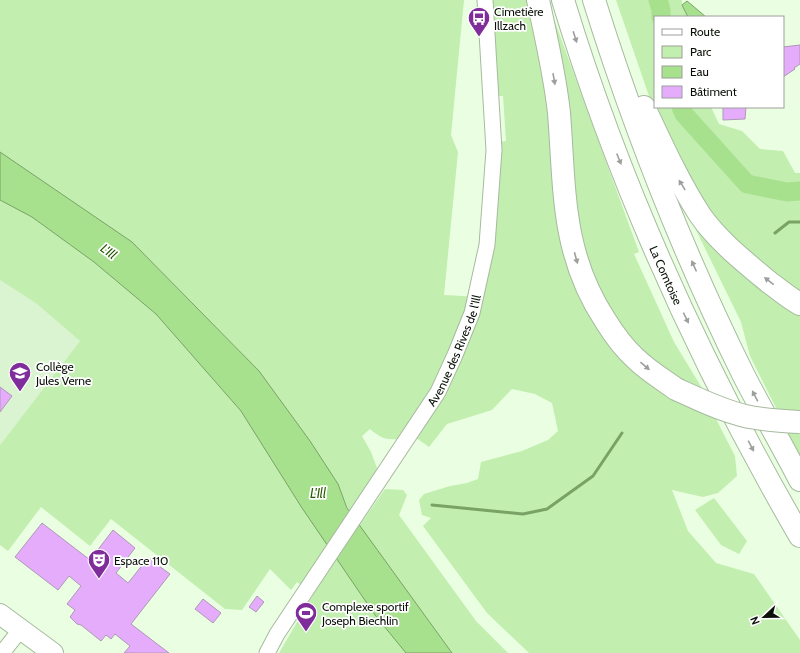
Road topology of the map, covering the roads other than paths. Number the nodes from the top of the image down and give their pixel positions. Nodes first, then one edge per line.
1 (485, 0) edge
2 (538, 0) edge
3 (563, 0) edge
4 (594, 0) edge
5 (605, 0) edge
6 (800, 304) edge
7 (800, 422) edge
8 (800, 480) edge
9 (800, 536) edge
10 (0, 614) edge
11 (20, 629) junction
12 (2, 653) edge
13 (53, 653) edge
14 (266, 653) edge

1 - 14 street, Avenue des Rives de l'Ill
2 -> 7 highway, bridge
3 -> 9 highway, La Comtoise
8 -> 4 highway
6 -> 5 highway
10 - 11 main road
11 - 12 street
11 - 13 main road

